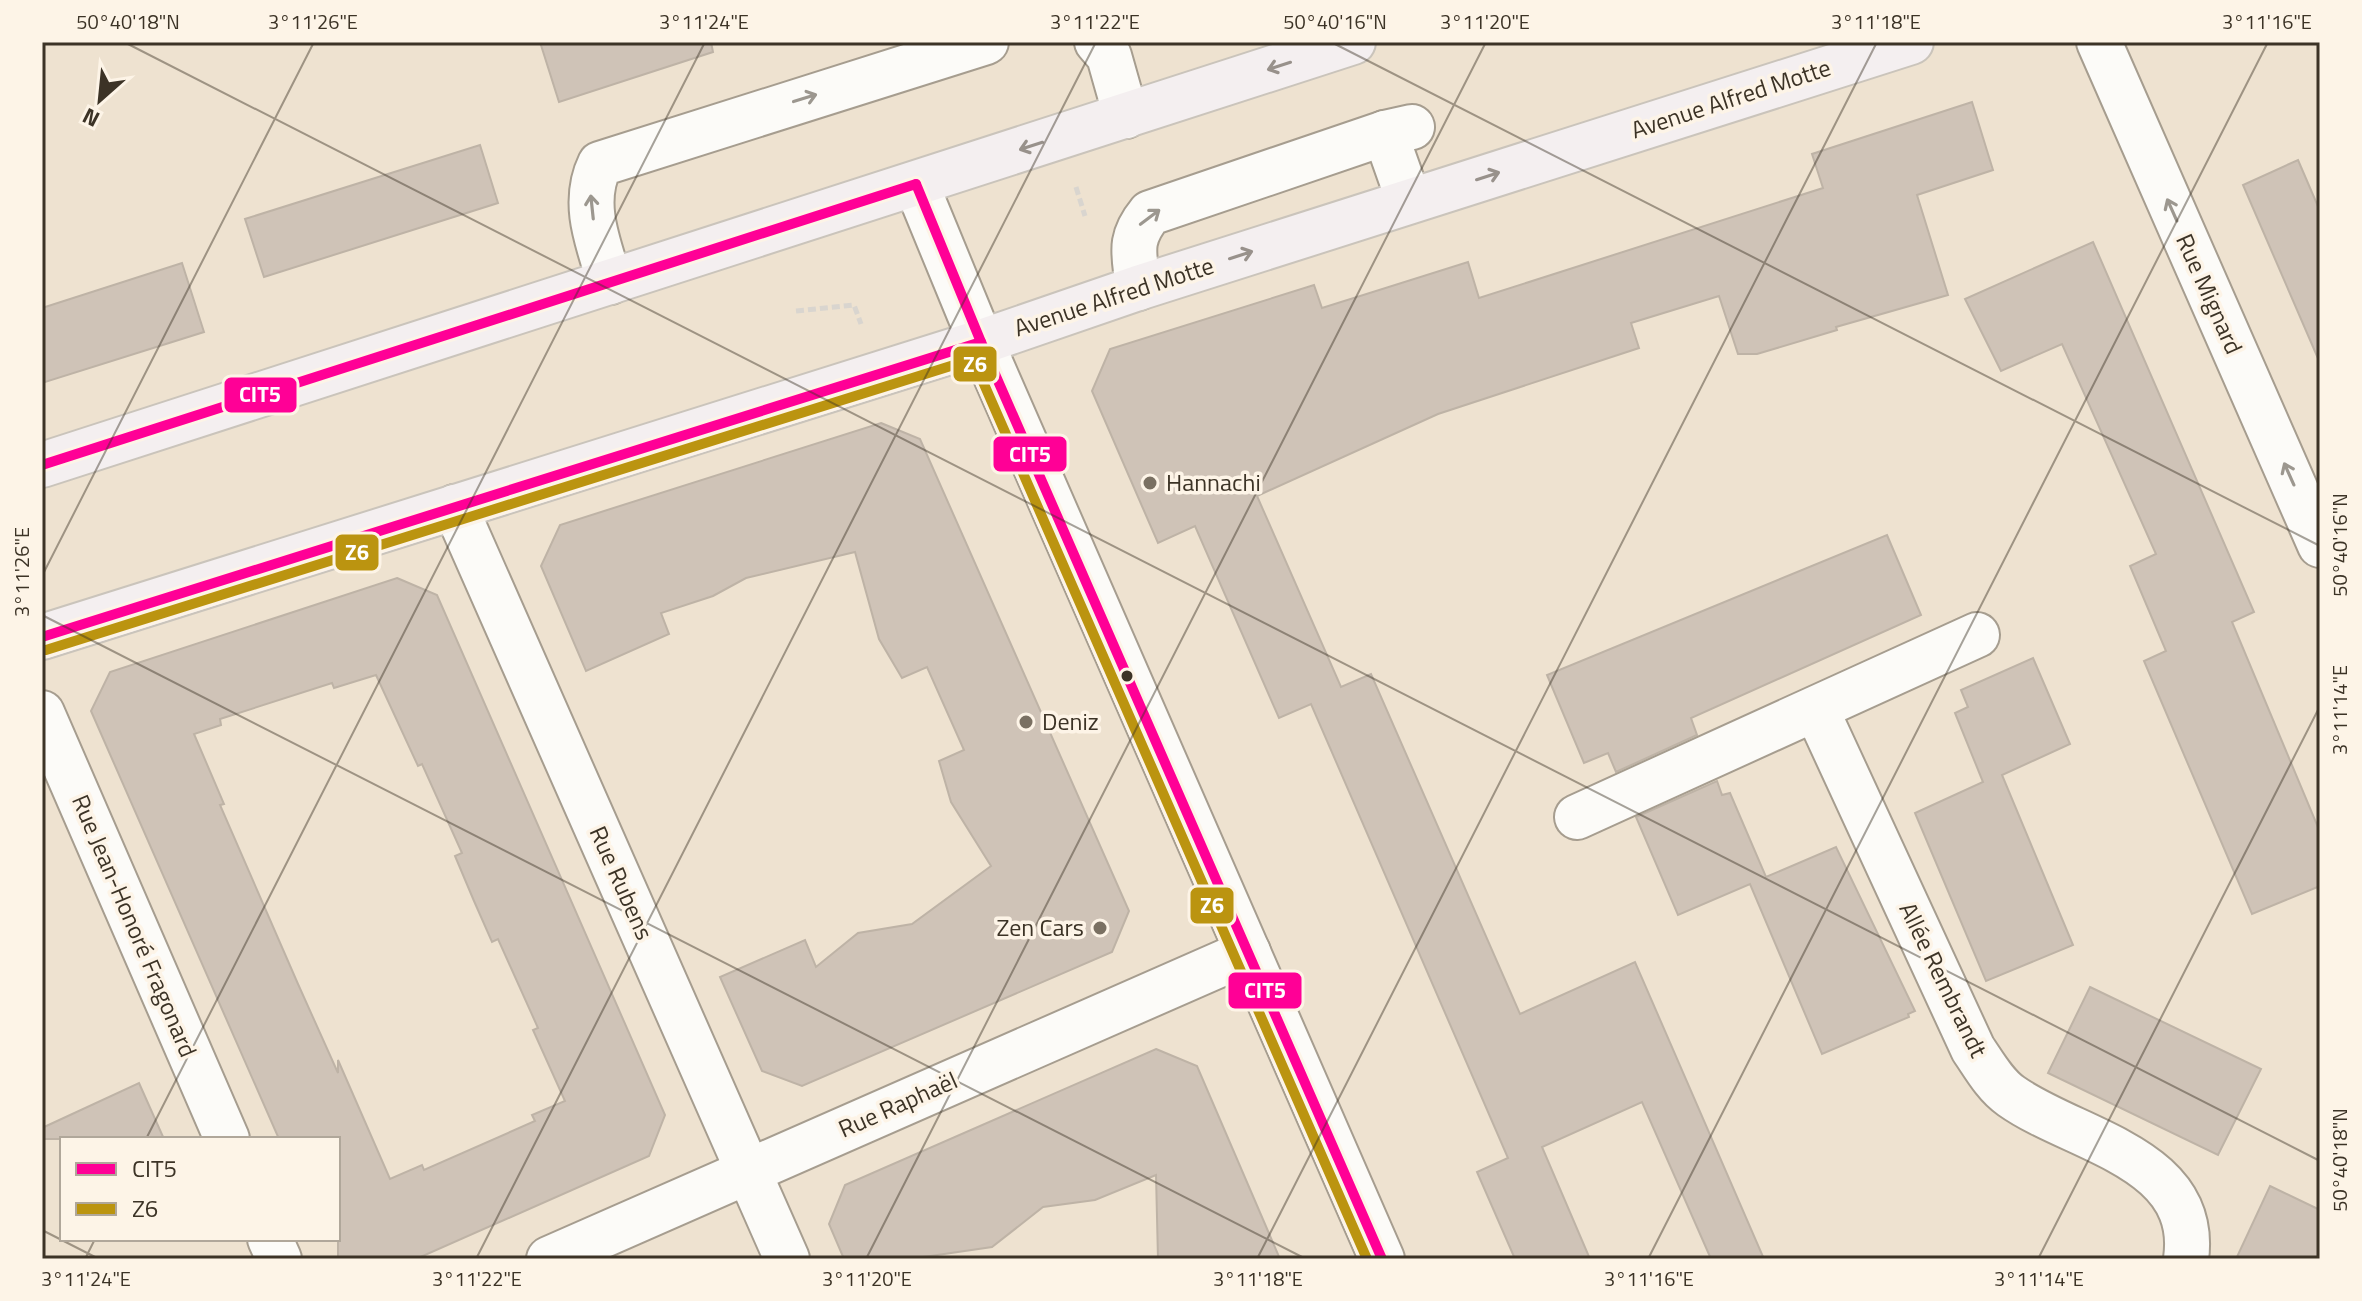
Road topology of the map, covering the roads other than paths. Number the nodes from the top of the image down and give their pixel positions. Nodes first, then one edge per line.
1 (986, 42) edge
2 (1097, 42) edge
3 (1353, 42) edge
4 (1911, 42) edge
5 (2099, 42) edge
6 (1126, 116) junction
7 (916, 184) junction
8 (1409, 201) junction
9 (610, 282) junction
10 (1138, 288) junction
11 (981, 342) junction
12 (42, 465) edge
13 (455, 507) junction
14 (2320, 545) edge
15 (1977, 635) dead end
16 (42, 637) edge
17 (1816, 709) junction
18 (42, 713) edge
19 (1577, 817) dead end
20 (1248, 952) junction
21 (226, 1137) edge
22 (748, 1171) junction
23 (549, 1259) edge
24 (787, 1259) edge
25 (1382, 1259) edge
26 (2186, 1259) edge

9 -> 1 street
2 - 6 street
3 -> 6 main road
8 -> 4 main road, Avenue Alfred Motte
14 -> 5 street, Rue Mignard
6 -> 7 main road
7 - 9 main road
7 - 11 street
10 -> 8 main road, Avenue Alfred Motte
10 -> 8 street
9 - 12 main road
10 - 11 main road, Avenue Alfred Motte
11 - 13 main road, Avenue Alfred Motte
11 - 20 street
13 - 16 main road, Avenue Alfred Motte
13 - 22 street, Rue Rubens
15 - 17 street
17 - 19 street
17 - 26 street, Allée Rembrandt
18 - 21 street, Rue Jean-Honoré Fragonard
20 - 22 street, Rue Raphaël
20 - 25 street
22 - 23 street, Rue Raphaël
22 - 24 street, Rue Rubens

